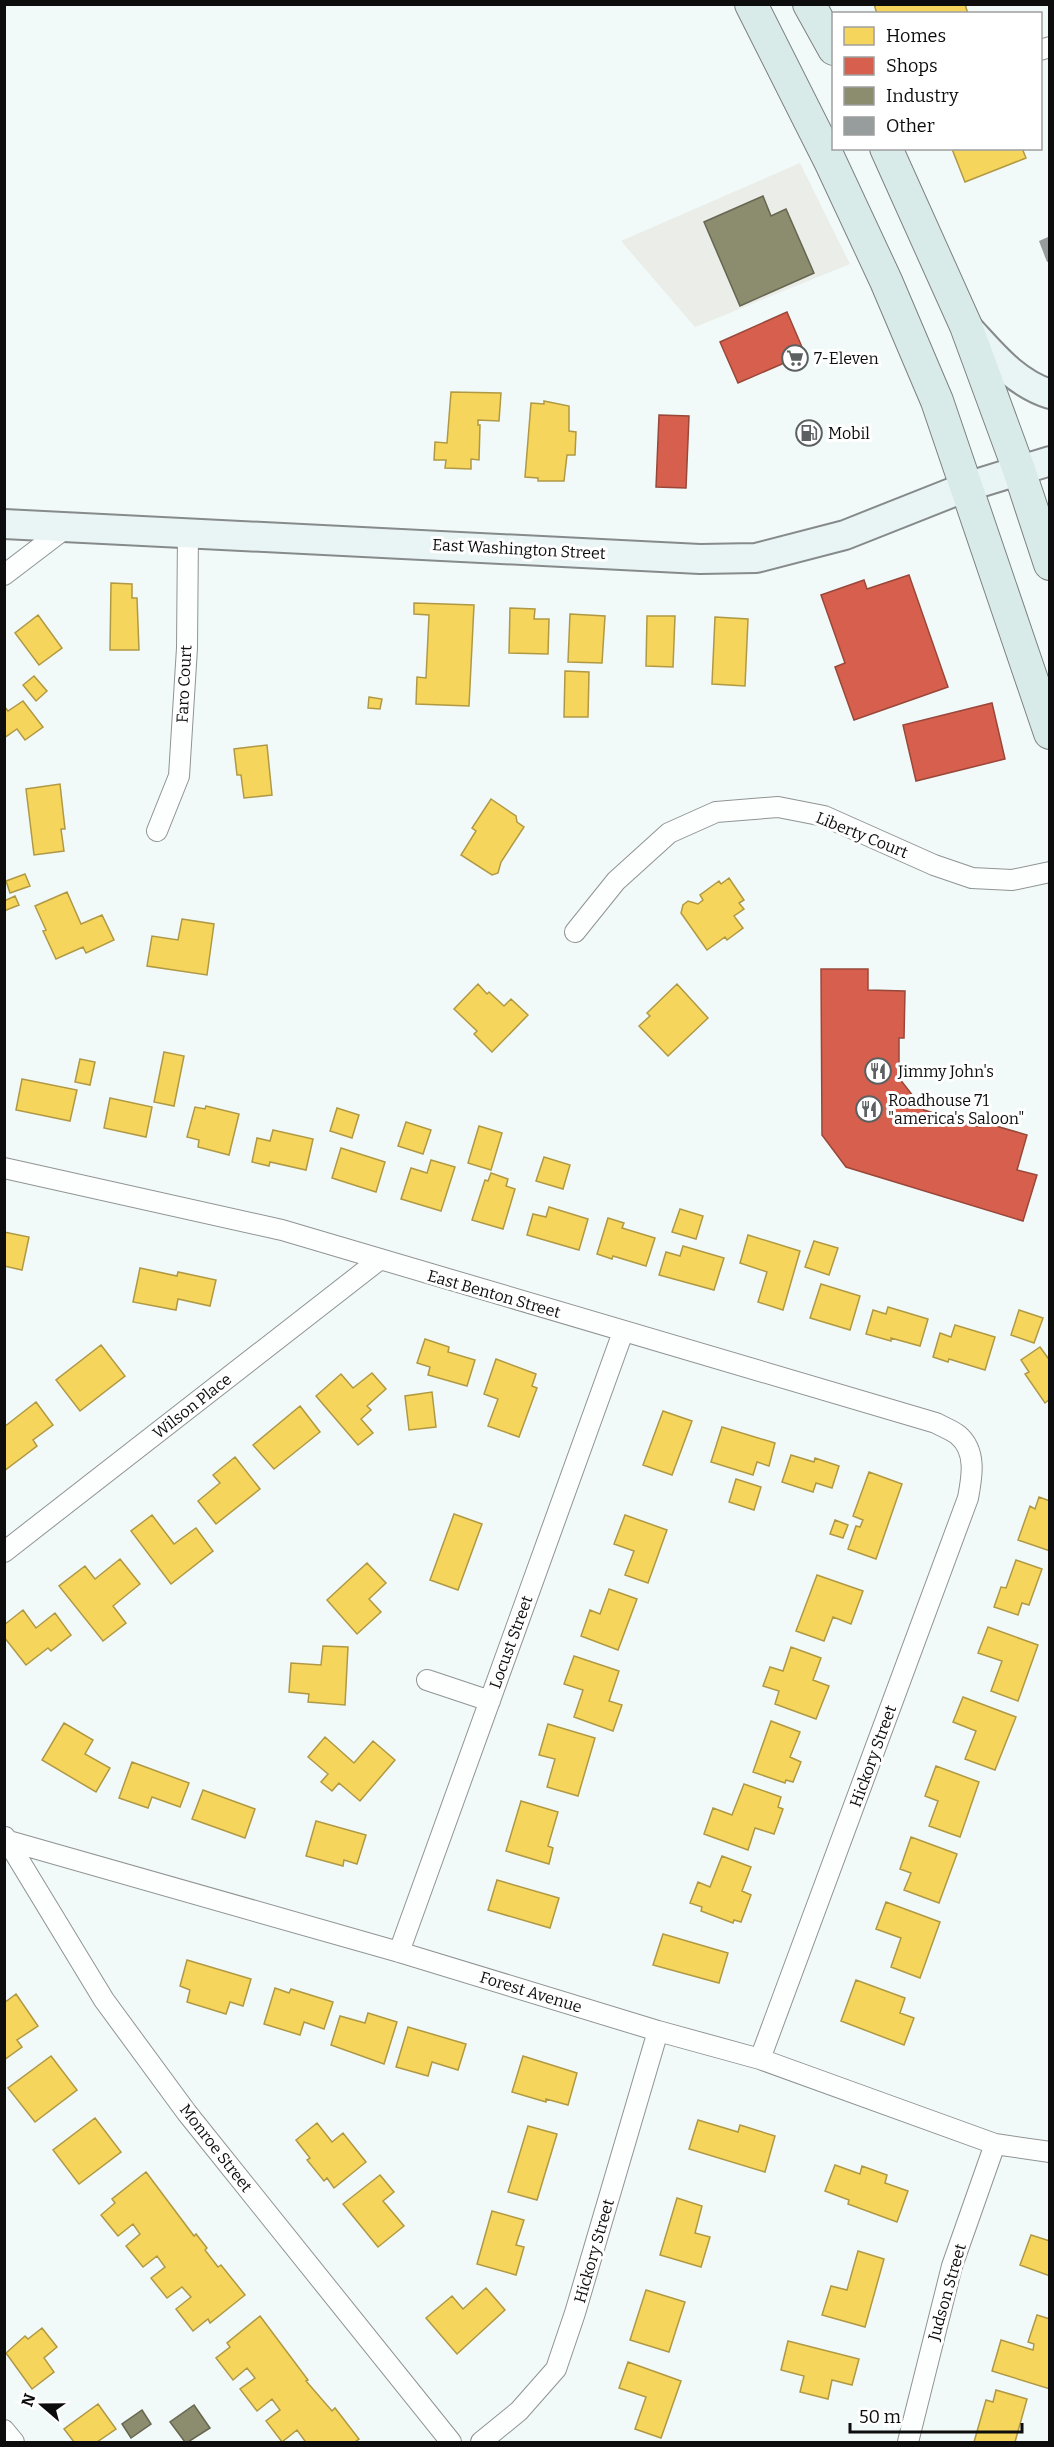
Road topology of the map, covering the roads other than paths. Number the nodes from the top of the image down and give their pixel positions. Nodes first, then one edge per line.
1 (751, 4) edge
2 (809, 4) edge
3 (832, 45) edge
4 (887, 150) edge
5 (966, 326) junction
6 (1050, 394) edge
7 (1050, 460) edge
8 (1019, 470) junction
9 (966, 487) junction
10 (4, 524) edge
11 (66, 527) junction
12 (188, 533) junction
13 (1050, 564) edge
14 (4, 575) edge
15 (1050, 733) edge
16 (157, 831) dead end
17 (1050, 872) edge
18 (575, 933) dead end
19 (4, 1168) edge
20 (379, 1260) junction
21 (623, 1332) junction
22 (969, 1451) joint
23 (4, 1552) edge
24 (427, 1680) dead end
25 (490, 1701) junction
26 (7, 1839) edge
27 (399, 1952) junction
28 (658, 2031) junction
29 (760, 2059) junction
30 (995, 2144) junction
31 (1050, 2152) edge
32 (4, 2430) edge
33 (14, 2442) edge
34 (451, 2442) edge
35 (482, 2442) edge
36 (908, 2442) edge

1 - 9 main road
2 - 3 main road
4 - 5 main road
5 - 6 street
5 - 8 main road
7 - 8 street, East Washington Street
8 - 9 street, East Washington Street
8 - 13 main road
9 - 12 street, East Washington Street
9 - 15 main road
10 - 11 street, East Washington Street
11 - 12 street, East Washington Street
11 - 14 street
12 - 16 street, Faro Court
17 - 18 street, Liberty Court
19 - 20 street, East Benton Street
20 - 21 street, East Benton Street
20 - 23 street, Wilson Place
21 - 22 street, East Benton Street
21 - 25 street, Locust Street
22 - 29 street, Hickory Street
24 - 25 street
25 - 27 street, Locust Street
26 - 27 street, Forest Avenue
26 - 34 street, Monroe Street
27 - 28 street, Forest Avenue
28 - 29 street, Forest Avenue
28 - 35 street, Hickory Street
29 - 30 street, Forest Avenue
30 - 31 street, Forest Avenue
30 - 36 street, Judson Street
32 - 33 street

